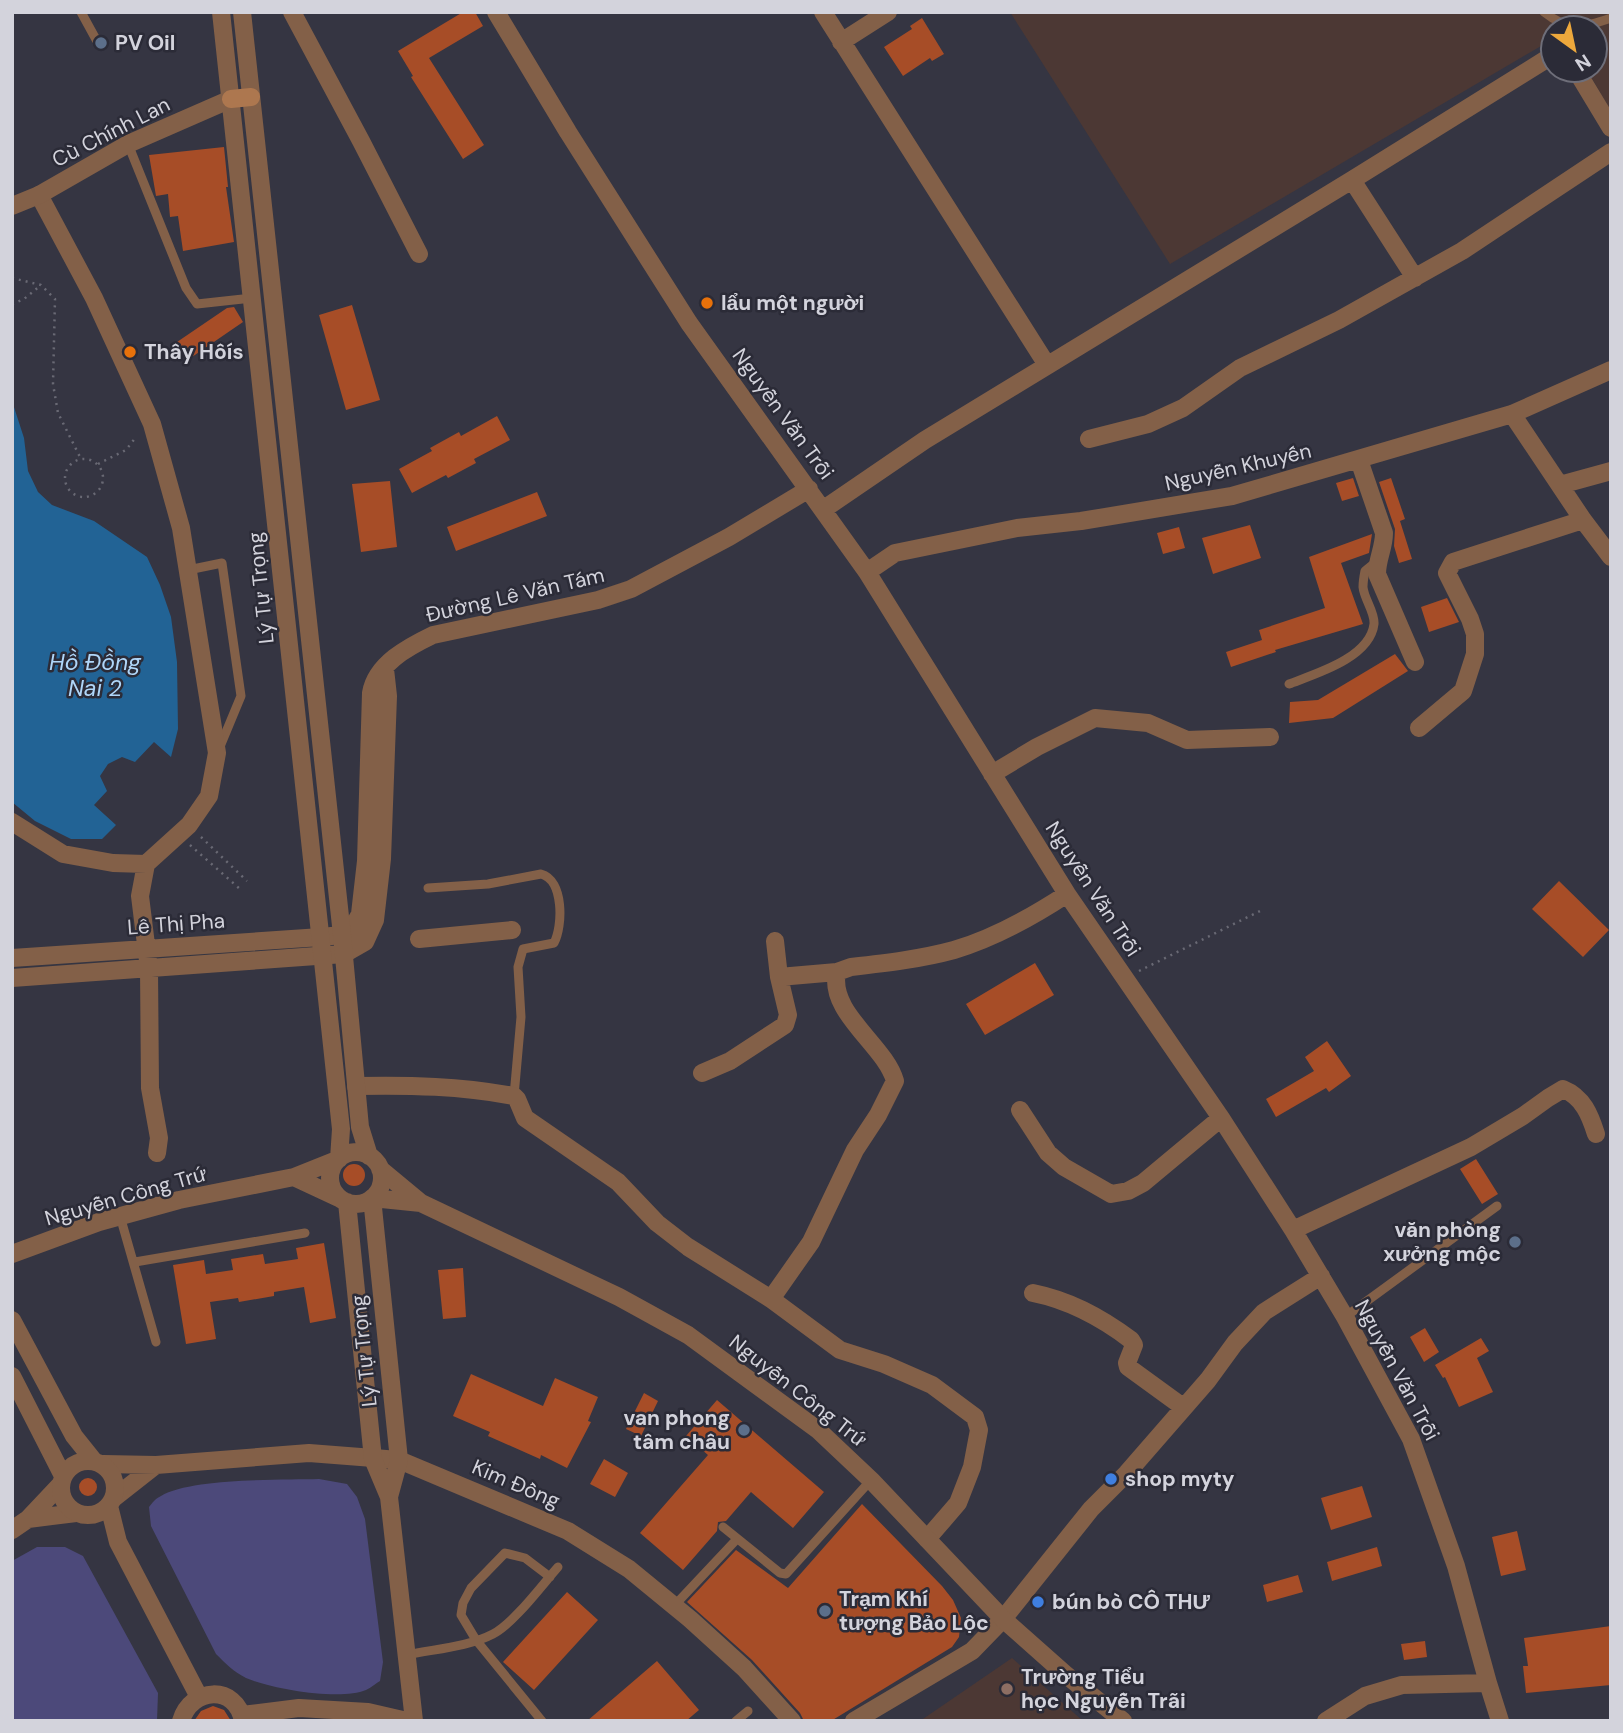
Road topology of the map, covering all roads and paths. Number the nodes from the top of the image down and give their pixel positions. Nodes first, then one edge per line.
1 (81, 12) edge
2 (220, 12) edge
3 (242, 12) edge
4 (292, 12) edge
5 (496, 12) edge
6 (823, 12) edge
7 (888, 12) edge
8 (1544, 12) edge
9 (1611, 19) edge
10 (841, 42) junction
11 (97, 43) dead end
12 (1539, 64) edge
13 (1584, 84) edge
14 (251, 97) junction
15 (231, 99) junction
16 (1611, 128) edge
17 (128, 144) junction
18 (1611, 152) edge
19 (1352, 180) junction
20 (39, 195) junction
21 (12, 206) edge
22 (419, 254) dead end
23 (12, 278) edge
24 (1415, 278) junction
25 (41, 285) junction
26 (253, 298) junction
27 (12, 304) edge
28 (1048, 365) junction
29 (1611, 370) edge
30 (1512, 414) junction
31 (152, 424) junction
32 (1089, 439) dead end
33 (81, 459) junction
34 (1359, 460) junction
35 (98, 464) junction
36 (1611, 471) edge
37 (1560, 485) junction
38 (809, 489) junction
39 (824, 509) junction
40 (1583, 520) junction
41 (1611, 556) edge
42 (1377, 561) junction
43 (188, 570) junction
44 (867, 572) junction
45 (1415, 662) dead end
46 (385, 670) junction
47 (1289, 684) dead end
48 (1419, 728) dead end
49 (1270, 737) dead end
50 (217, 753) junction
51 (992, 774) junction
52 (12, 822) edge
53 (184, 830) junction
54 (146, 864) junction
55 (247, 881) dead end
56 (428, 888) dead end
57 (240, 889) dead end
58 (1067, 894) junction
59 (1264, 909) dead end
60 (512, 930) dead end
61 (342, 935) junction
62 (321, 937) junction
63 (419, 939) dead end
64 (775, 941) dead end
65 (146, 949) junction
66 (344, 954) junction
67 (322, 956) junction
68 (12, 958) edge
69 (149, 969) junction
70 (837, 972) junction
71 (779, 977) junction
72 (12, 978) edge
73 (1125, 979) junction
74 (702, 1073) dead end
75 (356, 1086) junction
76 (514, 1096) junction
77 (1020, 1110) dead end
78 (1221, 1118) junction
79 (1596, 1134) dead end
80 (158, 1153) dead end
81 (339, 1159) junction
82 (375, 1162) junction
83 (294, 1177) junction
84 (372, 1198) junction
85 (343, 1200) junction
86 (421, 1203) junction
87 (1497, 1206) dead end
88 (121, 1216) junction
89 (1293, 1230) junction
90 (305, 1233) dead end
91 (12, 1254) edge
92 (135, 1262) junction
93 (1321, 1276) junction
94 (1033, 1293) dead end
95 (771, 1299) junction
96 (1345, 1317) junction
97 (12, 1320) edge
98 (156, 1342) dead end
99 (12, 1376) edge
100 (1183, 1407) junction
101 (373, 1459) junction
102 (399, 1460) junction
103 (98, 1462) junction
104 (156, 1465) junction
105 (62, 1480) junction
106 (871, 1480) junction
107 (389, 1497) junction
108 (98, 1508) junction
109 (28, 1519) junction
110 (723, 1527) dead end
111 (12, 1530) edge
112 (927, 1539) junction
113 (736, 1540) junction
114 (558, 1567) dead end
115 (550, 1577) junction
116 (674, 1606) junction
117 (1003, 1619) junction
118 (476, 1640) junction
119 (407, 1655) junction
120 (1488, 1683) junction
121 (199, 1697) junction
122 (748, 1711) dead end
123 (242, 1718) edge
124 (181, 1721) edge
125 (407, 1721) edge
126 (414, 1721) edge
127 (542, 1721) edge
128 (736, 1721) edge
129 (792, 1721) edge
130 (854, 1721) edge
131 (1123, 1721) edge
132 (1326, 1721) edge
133 (1500, 1721) edge

1 - 11 lane
2 - 15 street, Lý Tự Trọng
3 - 14 street, Lý Tự Trọng
4 - 22 street
5 - 38 street, Nguyễn Văn Trỗi
6 - 10 street
7 - 10 street
8 - 9 lane
10 - 28 street
12 - 19 street
13 - 16 street
14 - 15 main road
14 - 61 street, Lý Tự Trọng
15 - 17 street, Cù Chính Lan
15 - 26 street, Lý Tự Trọng
17 - 20 street, Cù Chính Lan
17 - 26 lane
18 - 24 street
19 - 24 street
19 - 28 street
20 - 21 street, Cù Chính Lan
20 - 31 street
23 - 25 path
24 - 32 street
25 - 27 path
25 - 33 path
26 - 62 street, Lý Tự Trọng
28 - 39 street
29 - 30 street, Nguyễn Khuyến
30 - 34 street, Nguyễn Khuyến
30 - 37 street
31 - 35 path
31 - 43 street
33 - 35 path
33 - 35 path
34 - 42 street
34 - 44 street, Nguyễn Khuyến
36 - 37 street
37 - 40 street
38 - 39 street, Nguyễn Văn Trỗi
38 - 46 street, Đường Lê Văn Tám
39 - 44 street, Nguyễn Văn Trỗi
40 - 41 street
40 - 48 street
42 - 45 street
42 - 47 lane
43 - 50 street
43 - 50 lane
44 - 51 street, Nguyễn Văn Trỗi
46 - 61 street, Đường Lê Văn Tám
46 - 66 street
49 - 51 street
50 - 53 street
51 - 58 street, Nguyễn Văn Trỗi
52 - 54 street
53 - 54 street
53 - 55 path
53 - 57 path
54 - 65 street
56 - 76 lane
58 - 70 street
58 - 73 street, Nguyễn Văn Trỗi
59 - 73 path
60 - 63 street
61 - 62 street, Lê Thị Pha
61 - 66 street, Lý Tự Trọng
62 - 65 street, Lê Thị Pha
62 - 67 street, Lý Tự Trọng
64 - 71 street
65 - 68 street, Lê Thị Pha
65 - 69 street
66 - 67 street
66 - 75 street, Lý Tự Trọng
67 - 69 street
67 - 81 street, Lý Tự Trọng
69 - 72 street
69 - 80 street
70 - 71 street
70 - 95 street
71 - 74 street
73 - 78 street, Nguyễn Văn Trỗi
75 - 76 street
75 - 82 street, Lý Tự Trọng
76 - 95 street
77 - 78 street
78 - 89 street, Nguyễn Văn Trỗi
79 - 89 street
81 - 82 street
81 - 83 street, Nguyễn Công Trứ
81 - 85 street
82 - 84 street
82 - 86 street, Nguyễn Công Trứ
83 - 85 street
83 - 88 street, Nguyễn Công Trứ
84 - 85 street
84 - 86 street, Nguyễn Công Trứ
84 - 102 street, Lý Tự Trọng
85 - 101 street, Lý Tự Trọng
86 - 106 street, Nguyễn Công Trứ
87 - 96 lane
88 - 91 street, Nguyễn Công Trứ
88 - 92 lane
89 - 93 street, Nguyễn Văn Trỗi
90 - 92 lane
92 - 98 lane
93 - 96 street, Nguyễn Văn Trỗi
93 - 100 street
94 - 100 street
95 - 112 street
96 - 120 street, Nguyễn Văn Trỗi
97 - 103 street
99 - 105 street
100 - 117 street
101 - 102 street, Kim Đồng
101 - 104 street, Kim Đồng
101 - 107 street, Lý Tự Trọng
102 - 107 street, Lý Tự Trọng
102 - 116 street, Kim Đồng
103 - 104 street, Kim Đồng
103 - 105 street
103 - 108 street
104 - 108 street
105 - 108 street
105 - 109 street
106 - 112 street, Nguyễn Công Trứ
106 - 113 lane
107 - 119 street, Lý Tự Trọng
108 - 109 street
108 - 121 street
109 - 111 street
110 - 113 lane
112 - 117 street, Nguyễn Công Trứ
113 - 116 lane
114 - 115 lane
115 - 118 lane
115 - 118 lane
116 - 129 street, Kim Đồng
117 - 130 street
117 - 131 street, Nguyễn Công Trứ
118 - 119 lane
118 - 127 lane
119 - 126 street, Lý Tự Trọng
120 - 132 street
120 - 133 street, Nguyễn Văn Trỗi
121 - 123 street
121 - 124 street
122 - 128 lane
123 - 125 street

